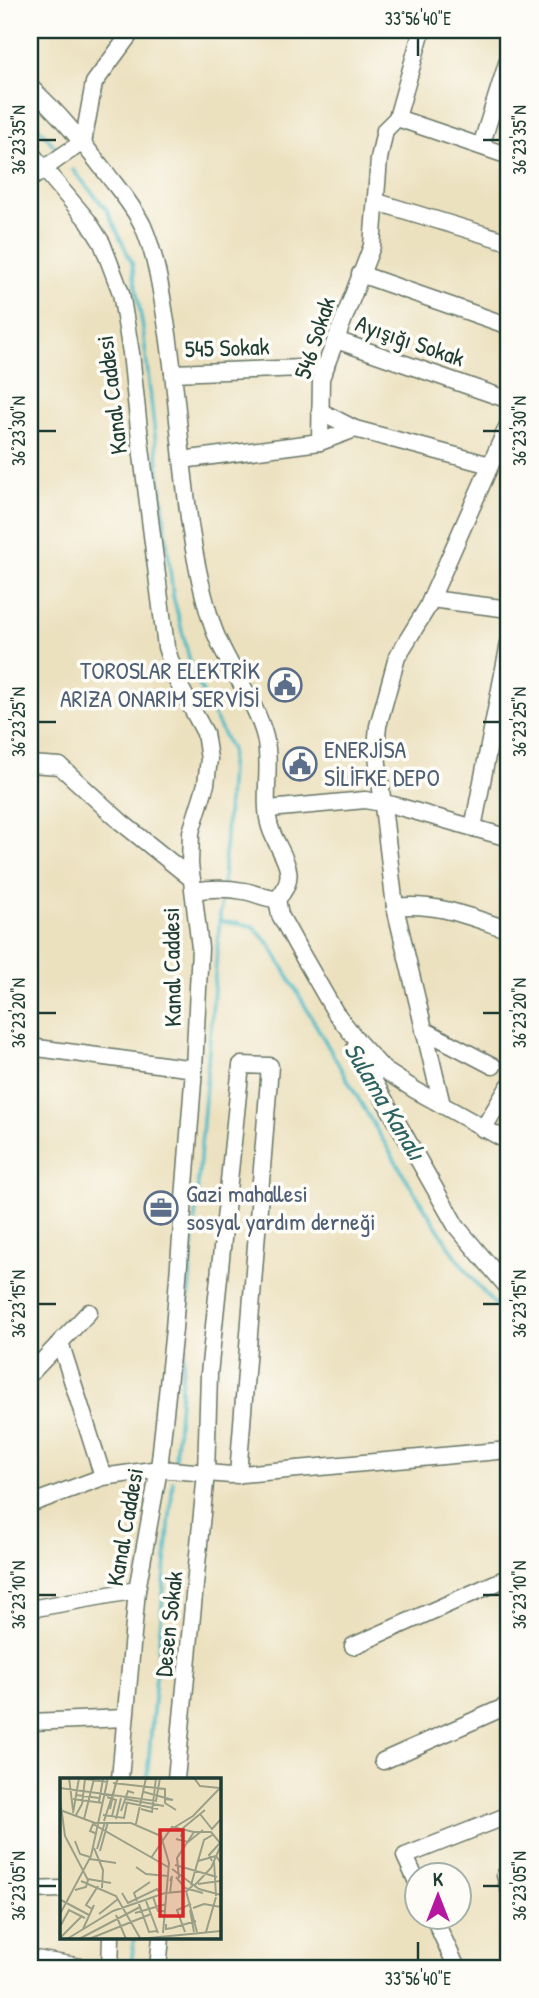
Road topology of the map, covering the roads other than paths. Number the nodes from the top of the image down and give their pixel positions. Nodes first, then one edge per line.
1 (133, 30) edge
2 (422, 30) edge
3 (509, 57) edge
4 (30, 87) edge
5 (397, 118) junction
6 (83, 143) junction
7 (481, 146) junction
8 (30, 152) edge
9 (509, 156) edge
10 (37, 175) edge
11 (377, 202) junction
12 (509, 242) edge
13 (360, 274) junction
14 (509, 326) edge
15 (336, 340) junction
16 (326, 366) junction
17 (173, 373) junction
18 (509, 400) edge
19 (320, 411) junction
20 (509, 423) edge
21 (355, 429) junction
22 (320, 442) junction
23 (182, 460) junction
24 (490, 465) junction
25 (431, 599) junction
26 (509, 609) edge
27 (509, 643) edge
28 (503, 711) edge
29 (30, 764) edge
30 (382, 803) junction
31 (269, 809) junction
32 (473, 828) junction
33 (509, 838) edge
34 (193, 885) junction
35 (277, 899) junction
36 (395, 907) junction
37 (509, 930) edge
38 (335, 1012) junction
39 (424, 1030) junction
40 (30, 1047) edge
41 (493, 1066) dead end
42 (194, 1069) junction
43 (509, 1086) edge
44 (442, 1105) junction
45 (483, 1129) junction
46 (509, 1142) edge
47 (509, 1289) edge
48 (89, 1312) dead end
49 (60, 1342) junction
50 (30, 1374) edge
51 (509, 1450) edge
52 (159, 1469) junction
53 (206, 1473) junction
54 (238, 1475) junction
55 (103, 1477) junction
56 (30, 1504) edge
57 (509, 1577) edge
58 (137, 1590) junction
59 (30, 1609) edge
60 (354, 1646) dead end
61 (509, 1705) edge
62 (125, 1718) junction
63 (30, 1722) edge
64 (383, 1761) dead end
65 (120, 1778) edge
66 (176, 1778) edge
67 (509, 1815) edge
68 (408, 1862) edge
69 (60, 1889) edge
70 (30, 1890) edge
71 (441, 1932) edge
72 (110, 1938) edge
73 (161, 1938) edge
74 (30, 1958) edge
75 (87, 1968) edge
76 (110, 1968) edge
77 (158, 1968) edge
78 (457, 1968) edge

1 - 6 street
2 - 5 street, 546 Sokak
3 - 7 street
4 - 6 street
5 - 7 street
5 - 11 street, 546 Sokak
6 - 10 street
6 - 17 street
7 - 9 street
8 - 10 street, Kanal Caddesi
10 - 34 street, Kanal Caddesi
11 - 12 street
11 - 13 street, 546 Sokak
13 - 14 street
13 - 15 street, 546 Sokak
15 - 16 street, 546 Sokak
15 - 18 street, Ayışığı Sokak
16 - 17 street, 545 Sokak
16 - 19 street, 546 Sokak
17 - 23 street
19 - 21 street
19 - 22 street, 546 Sokak
20 - 24 street
21 - 22 street
21 - 24 street
22 - 23 street
23 - 31 street
24 - 25 street
25 - 26 street
25 - 30 street
27 - 28 street
28 - 32 street
29 - 34 street
30 - 31 street
30 - 32 street
30 - 36 street
31 - 35 street
32 - 33 street
34 - 35 street
34 - 42 street, Kanal Caddesi
35 - 38 street
36 - 37 street
36 - 39 street
38 - 44 street
38 - 47 street
39 - 41 street
39 - 44 street
40 - 42 street
42 - 52 street, Kanal Caddesi
43 - 45 street
44 - 45 street
45 - 46 street
48 - 49 street
49 - 50 street
49 - 55 street
51 - 54 street
52 - 53 street
52 - 55 street
52 - 58 street, Kanal Caddesi
53 - 54 street
53 - 54 street, Desen Sokak
53 - 66 street, Desen Sokak
55 - 56 street
57 - 60 street
58 - 59 street
58 - 62 street, Kanal Caddesi
61 - 64 street
62 - 63 street
62 - 65 street, Kanal Caddesi
67 - 68 street
69 - 70 street
71 - 78 street
72 - 76 street
73 - 77 street
74 - 75 street

